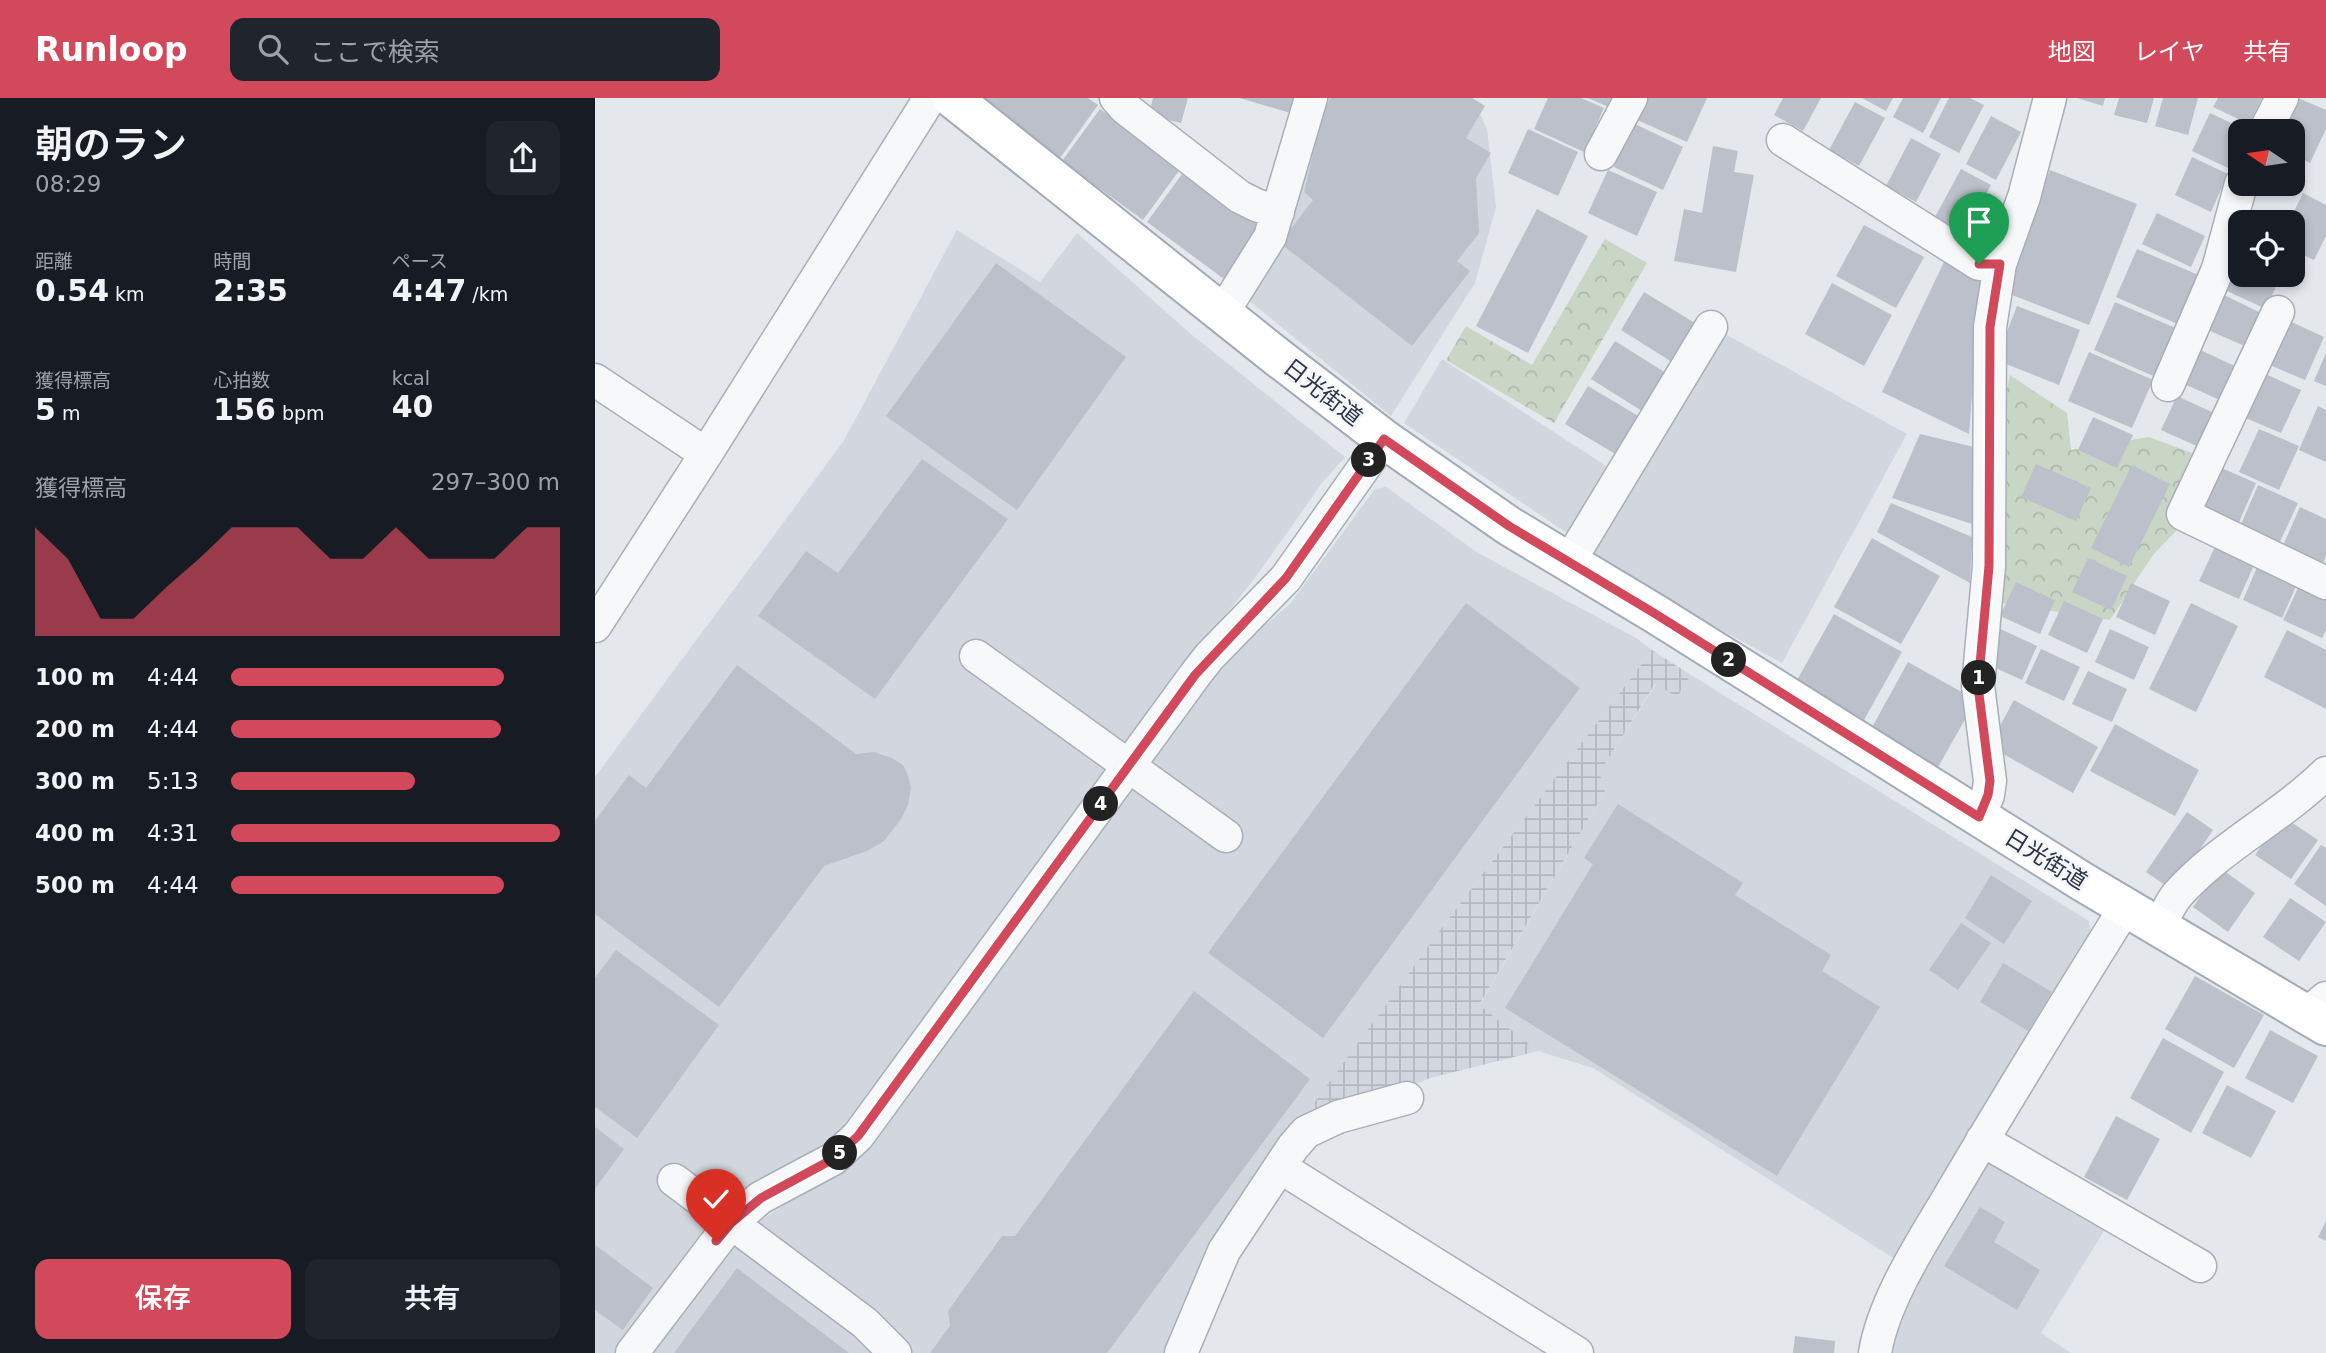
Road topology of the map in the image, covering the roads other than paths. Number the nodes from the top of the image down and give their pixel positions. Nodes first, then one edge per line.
1 (930, 98) edge
2 (952, 98) edge
3 (1116, 98) edge
4 (1311, 98) edge
5 (1631, 98) edge
6 (2281, 98) edge
7 (2041, 102) edge
8 (2271, 119) edge
9 (1783, 140) dead end
10 (1601, 154) dead end
11 (2238, 196) edge
12 (1278, 212) junction
13 (2000, 264) junction
14 (1223, 312) junction
15 (2278, 312) dead end
16 (1711, 327) dead end
17 (595, 380) edge
18 (2168, 385) dead end
19 (1384, 439) junction
20 (706, 454) junction
21 (1569, 562) junction
22 (2326, 583) edge
23 (595, 626) edge
24 (976, 656) dead end
25 (1128, 766) junction
26 (2326, 773) edge
27 (1979, 817) junction
28 (1226, 836) dead end
29 (2125, 908) junction
30 (2159, 927) junction
31 (2319, 1013) edge
32 (1407, 1098) dead end
33 (1982, 1140) junction
34 (1280, 1167) junction
35 (674, 1180) dead end
36 (731, 1223) junction
37 (2200, 1266) dead end
38 (1557, 1348) edge
39 (632, 1353) edge
40 (895, 1353) edge
41 (1181, 1353) edge
42 (1875, 1353) edge

1 - 20 street
2 - 14 main road, 日光街道
3 - 12 street
4 - 12 street
5 - 10 street
6 - 8 street
7 - 13 street
9 - 13 street
11 - 18 street
12 - 14 street
13 - 27 street
14 - 19 main road, 日光街道
15 - 22 street
16 - 21 street
17 - 20 street
19 - 21 main road, 日光街道
19 - 25 street
20 - 23 street
21 - 27 main road, 日光街道
24 - 25 street
25 - 28 street
25 - 36 street
26 - 30 street
27 - 29 main road, 日光街道
29 - 30 main road, 日光街道
29 - 33 street
30 - 31 main road, 日光街道
32 - 34 street
33 - 37 street
33 - 42 street
34 - 38 street
34 - 41 street
35 - 36 street
36 - 39 street
36 - 40 street

